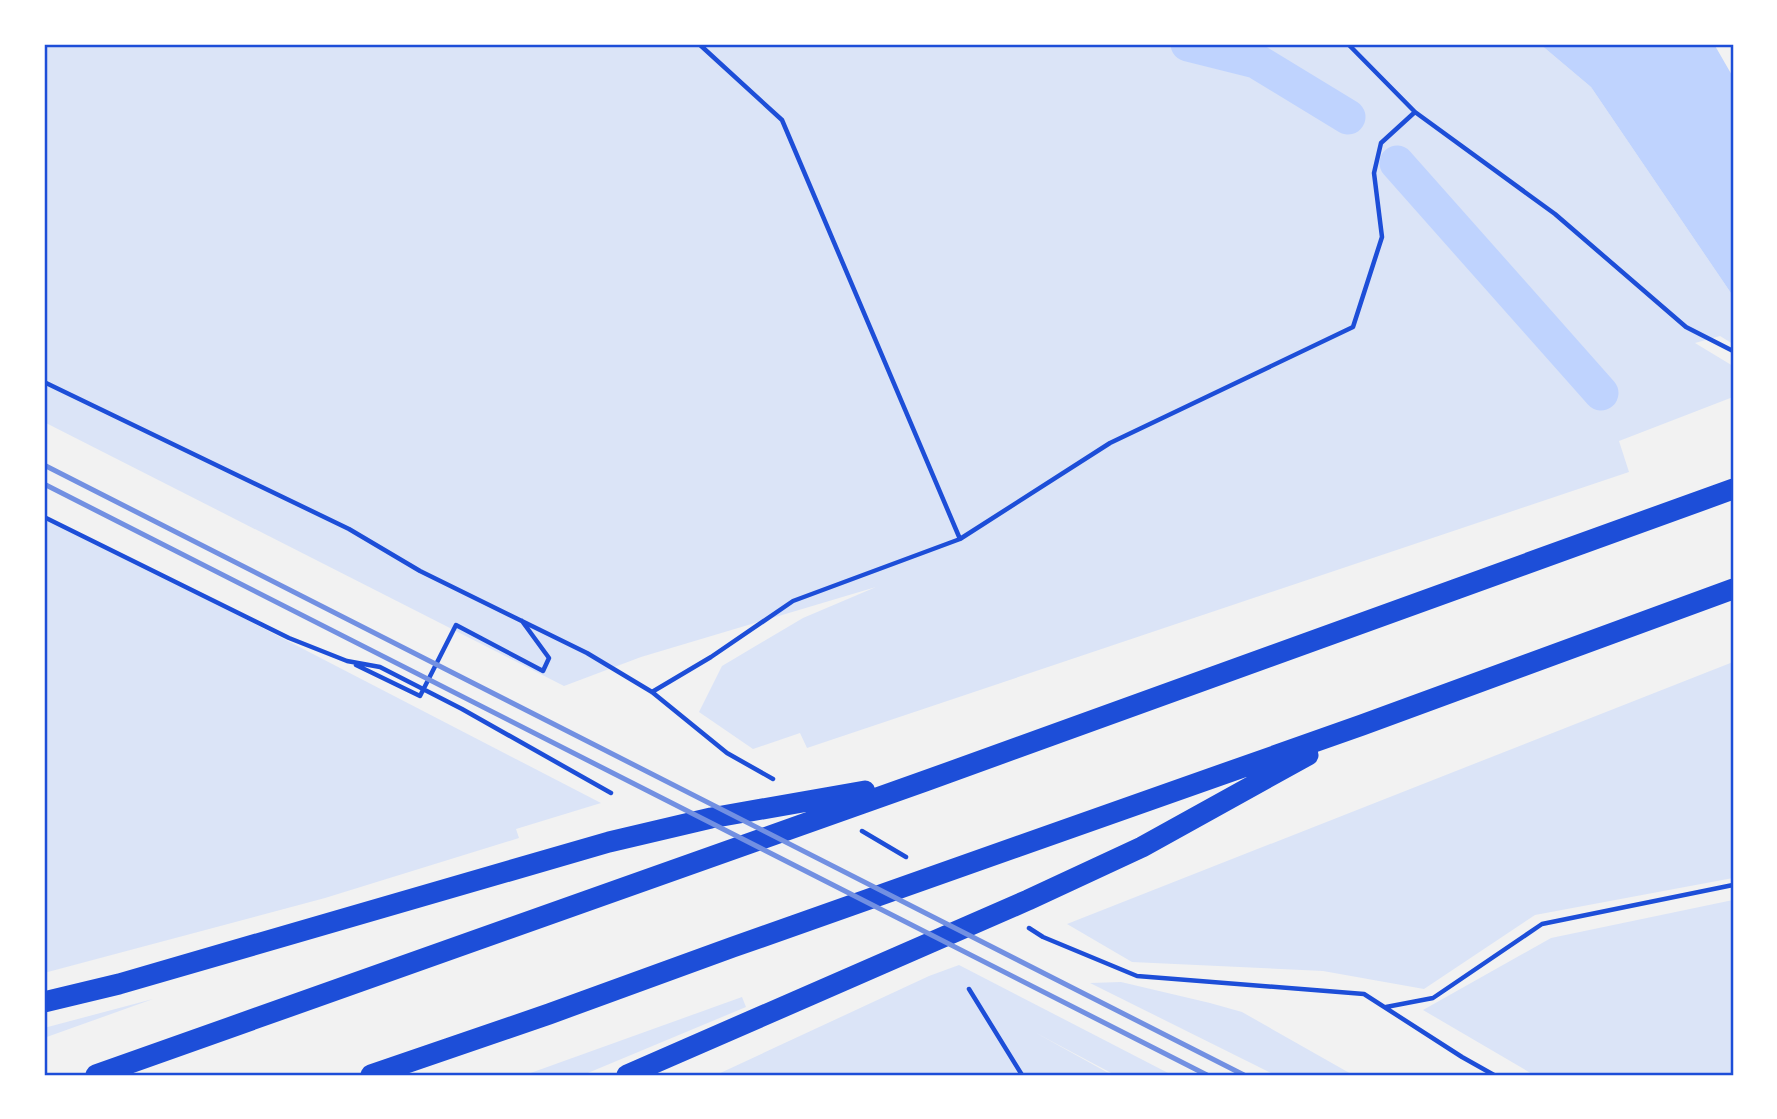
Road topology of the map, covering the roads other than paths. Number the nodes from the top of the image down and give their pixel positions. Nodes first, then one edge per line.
1 (1733, 489) edge
2 (1733, 589) edge
3 (1362, 726) junction
4 (925, 781) junction
5 (44, 1003) edge
6 (96, 1075) edge
7 (371, 1075) edge
8 (627, 1075) edge

1 - 4 highway
2 - 3 highway
3 - 7 highway
3 - 8 highway
4 - 5 highway
4 - 6 highway

